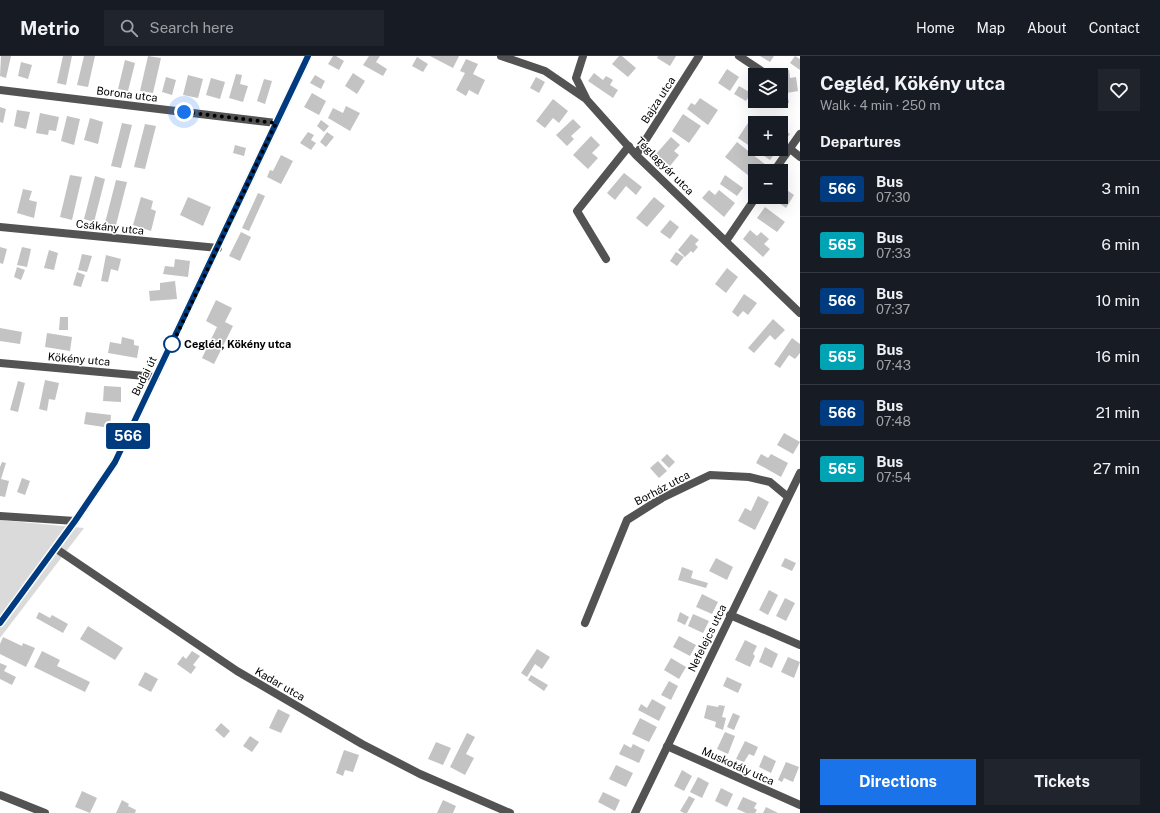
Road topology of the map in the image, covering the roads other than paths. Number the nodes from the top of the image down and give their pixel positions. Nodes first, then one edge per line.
1 (308, 56) edge
2 (501, 56) edge
3 (583, 56) edge
4 (699, 56) edge
5 (739, 56) edge
6 (757, 68) edge
7 (0, 90) edge
8 (586, 99) junction
9 (276, 123) junction
10 (800, 134) edge
11 (629, 146) junction
12 (789, 148) junction
13 (636, 155) junction
14 (800, 157) edge
15 (779, 164) edge
16 (751, 204) edge
17 (0, 227) edge
18 (726, 241) junction
19 (218, 248) junction
20 (606, 259) dead end
21 (800, 312) edge
22 (0, 363) edge
23 (156, 377) junction
24 (799, 477) edge
25 (788, 497) junction
26 (0, 516) edge
27 (75, 521) junction
28 (55, 548) junction
29 (730, 615) junction
30 (0, 623) edge
31 (585, 623) dead end
32 (800, 645) edge
33 (667, 746) junction
34 (0, 795) edge
35 (800, 806) edge
36 (45, 813) edge
37 (510, 813) edge
38 (634, 813) edge

1 - 9 street, Budai út
2 - 8 street, Téglagyár utca
3 - 8 street
4 - 13 street, Bajza utca
5 - 6 street
7 - 9 street, Borona utca
8 - 11 street, Téglagyár utca
9 - 19 street, Budai út
10 - 12 street
11 - 13 street, Téglagyár utca
11 - 20 street
12 - 14 street
12 - 15 street
13 - 18 street, Téglagyár utca
16 - 18 street
17 - 19 street, Csákány utca
18 - 21 street, Téglagyár utca
19 - 23 street, Budai út
22 - 23 street, Kökény utca
23 - 27 street, Budai út
24 - 25 street, Nefelejcs utca
25 - 29 street, Nefelejcs utca
25 - 31 street, Borház utca
26 - 27 street
27 - 28 street, Budai út
28 - 30 street, Budai út
28 - 37 street, Kadar utca
29 - 32 street
29 - 33 street, Nefelejcs utca
33 - 35 street, Muskotály utca
33 - 38 street, Nefelejcs utca
34 - 36 street

